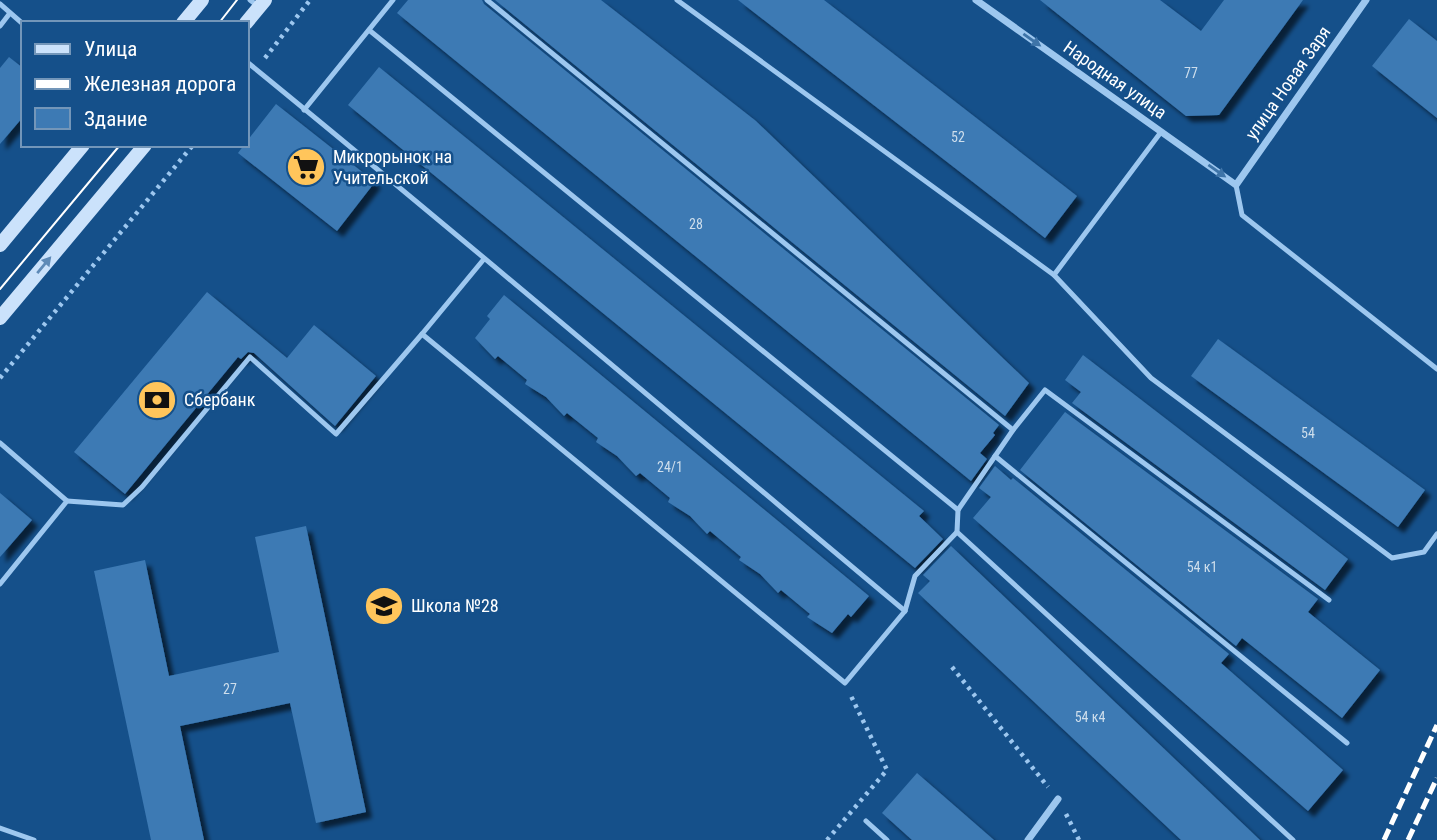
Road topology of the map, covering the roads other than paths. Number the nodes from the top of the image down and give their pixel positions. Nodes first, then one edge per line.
1 (202, 0) edge
2 (393, 0) edge
3 (487, 0) edge
4 (677, 0) edge
5 (976, 0) edge
6 (1366, 0) edge
7 (258, 2) edge
8 (0, 4) edge
9 (10, 13) junction
10 (185, 21) edge
11 (247, 21) edge
12 (21, 22) edge
13 (0, 26) edge
14 (369, 30) junction
15 (248, 63) edge
16 (304, 110) junction
17 (1161, 132) junction
18 (81, 147) edge
19 (143, 147) edge
20 (1236, 184) junction
21 (0, 245) edge
22 (484, 259) junction
23 (1054, 275) junction
24 (0, 318) edge
25 (422, 334) junction
26 (1437, 369) edge
27 (1013, 430) junction
28 (0, 443) edge
29 (995, 456) junction
30 (67, 501) junction
31 (958, 510) junction
32 (957, 532) junction
33 (1437, 534) edge
34 (0, 584) edge
35 (1329, 600) dead end
36 (905, 611) junction
37 (1347, 743) dead end
38 (1058, 799) road end
39 (866, 821) dead end
40 (0, 828) edge
41 (34, 840) edge
42 (887, 840) edge
43 (1028, 840) edge
44 (1293, 840) edge

1 - 10 main road
2 - 14 lane
3 - 27 lane
4 - 23 lane
5 -> 17 street, Народная улица
6 - 20 street, улица Новая Заря
7 - 11 main road
8 - 9 lane
9 - 12 lane
9 - 13 lane
14 - 16 lane
14 - 31 lane
15 - 16 lane
16 - 22 lane
17 -> 20 street, Народная улица
17 - 23 lane
18 - 21 main road
24 -> 19 main road
20 - 26 lane
22 - 25 lane
22 - 36 lane
23 - 33 lane
25 - 30 lane
25 - 36 lane
27 - 29 lane
27 - 35 lane
28 - 30 lane
29 - 31 lane
29 - 37 lane
30 - 34 lane
31 - 32 lane
32 - 36 lane
32 - 44 lane
38 - 43 street
39 - 42 lane
40 - 41 lane

